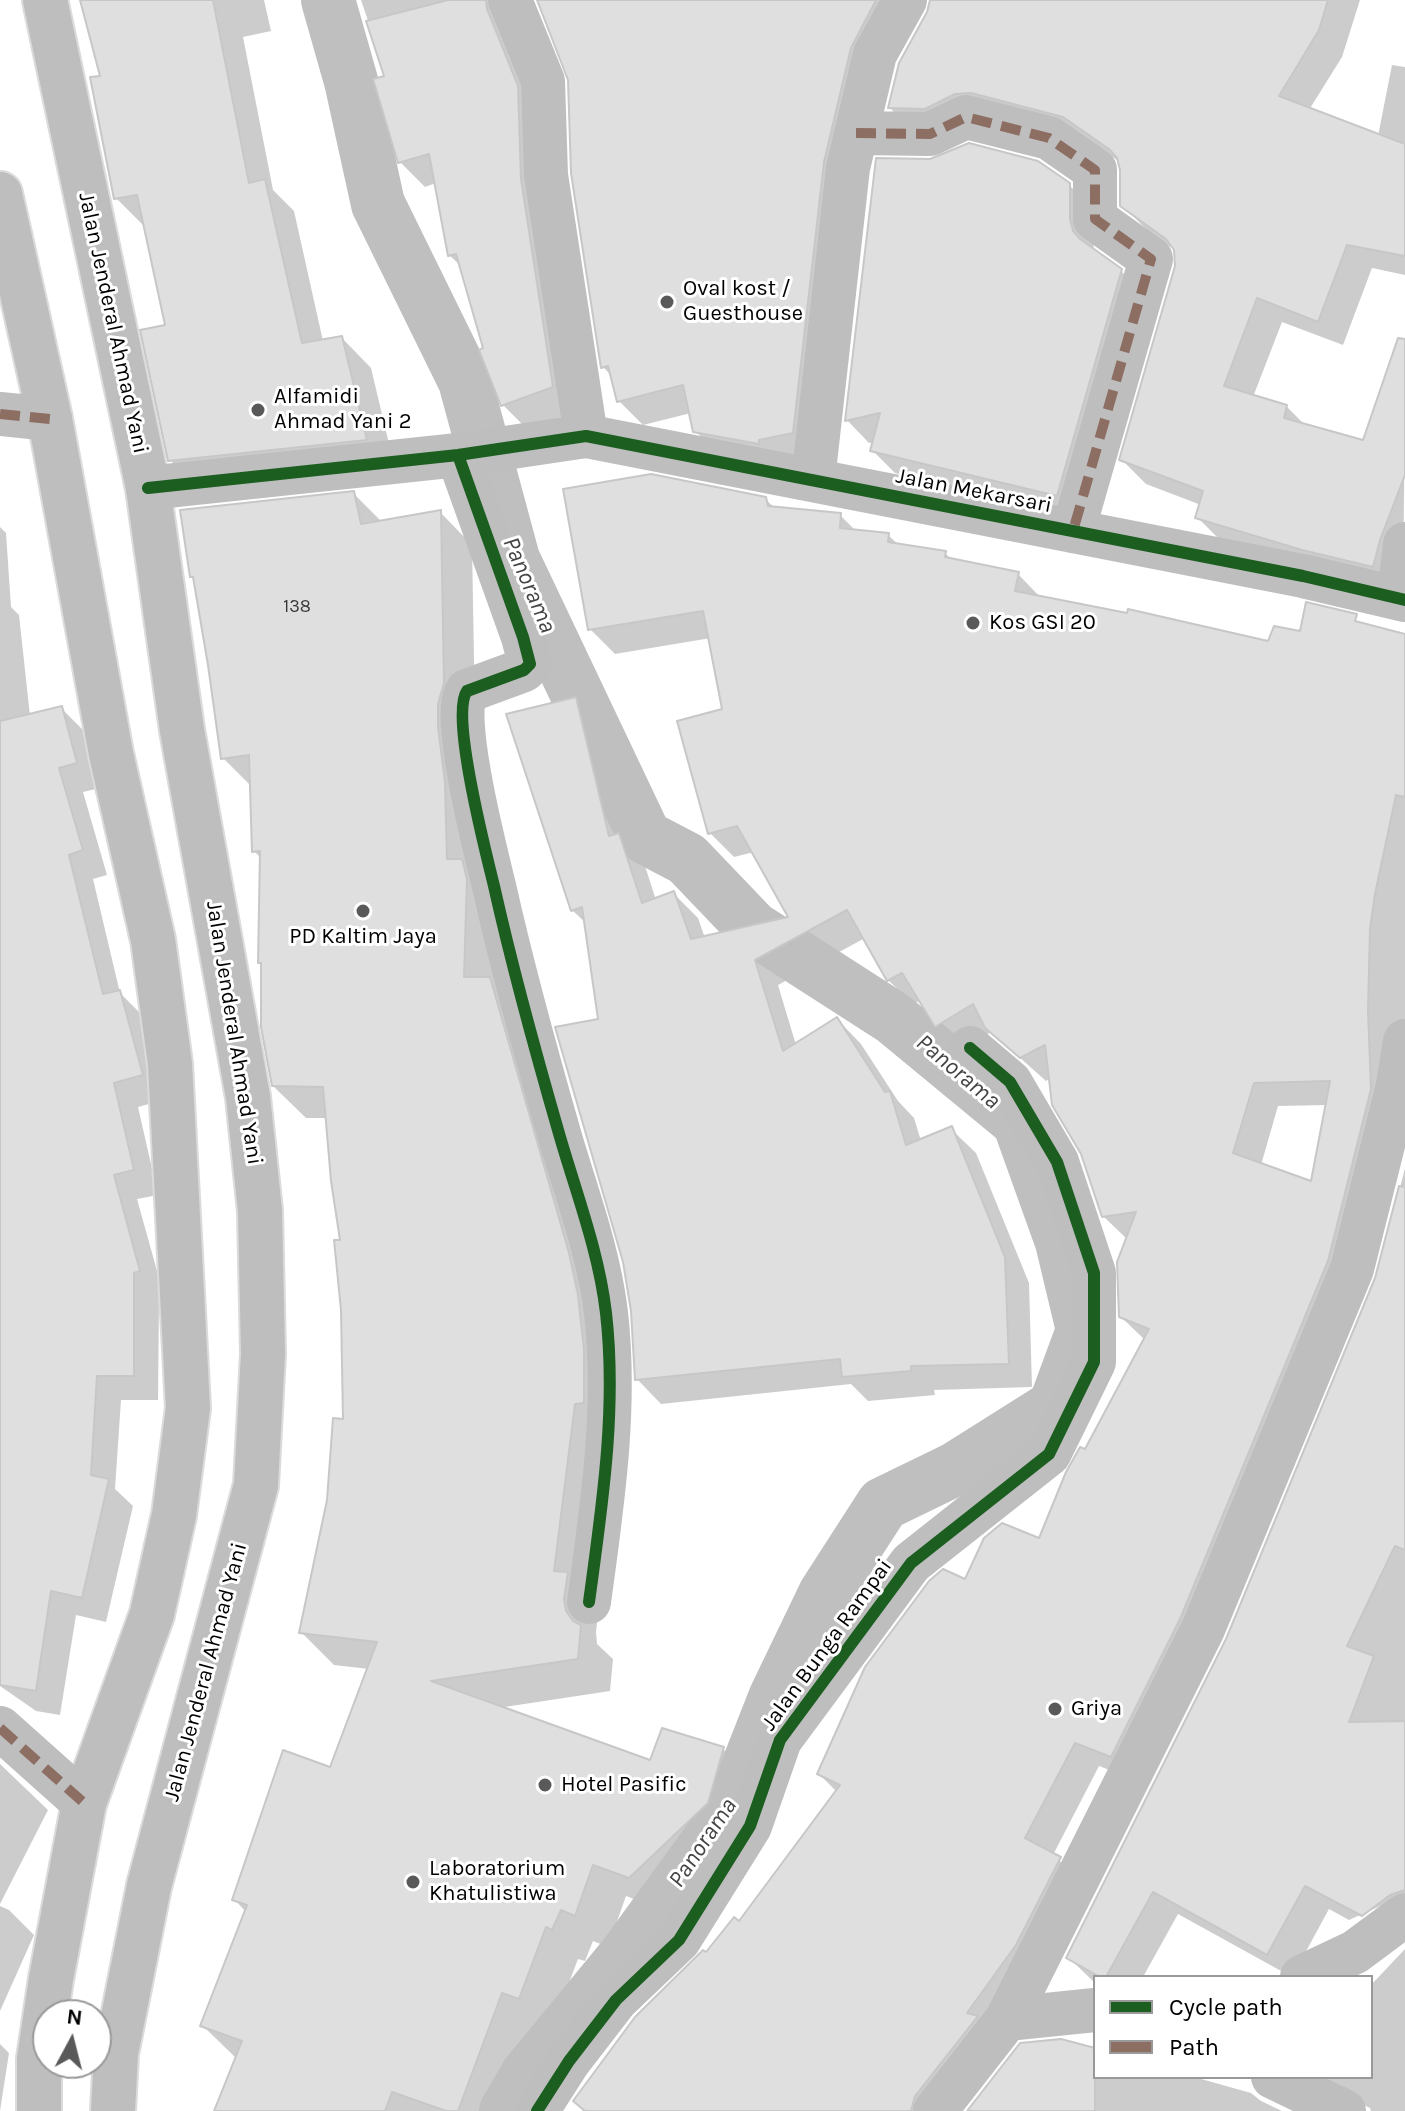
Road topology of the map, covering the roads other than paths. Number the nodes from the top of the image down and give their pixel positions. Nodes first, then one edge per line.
1 (45, 0) edge
2 (510, 0) edge
3 (905, 0) edge
4 (856, 133) junction
5 (0, 194) edge
6 (0, 414) edge
7 (50, 419) junction
8 (586, 436) junction
9 (471, 454) junction
10 (813, 480) junction
11 (148, 488) junction
12 (1073, 531) junction
13 (1405, 544) edge
14 (1405, 600) edge
15 (1405, 1041) edge
16 (970, 1048) dead end
17 (589, 1602) dead end
18 (0, 1728) edge
19 (84, 1803) junction
20 (1405, 1915) edge
21 (1306, 1975) edge
22 (1093, 2010) edge
23 (1007, 2019) junction
24 (1277, 2079) edge
25 (39, 2111) edge
26 (113, 2111) edge
27 (537, 2111) edge
28 (935, 2111) edge
29 (1344, 2111) edge

1 - 11 street, Jalan Jenderal Ahmad Yani
2 - 8 street
3 - 4 street
4 - 10 street
4 - 12 street
5 - 7 street
6 - 7 street
7 - 19 street
8 - 9 street, Jalan Mekarsari
8 - 10 street, Jalan Mekarsari
9 - 11 street, Jalan Mekarsari
9 - 17 street
10 - 12 street, Jalan Mekarsari
11 - 26 street, Jalan Jenderal Ahmad Yani
12 - 14 street, Jalan Mekarsari
13 - 14 street
15 - 23 street
16 - 27 street, Jalan Bunga Rampai
18 - 19 street
19 - 25 street
20 - 21 street
22 - 23 street
23 - 28 street
24 - 29 street

